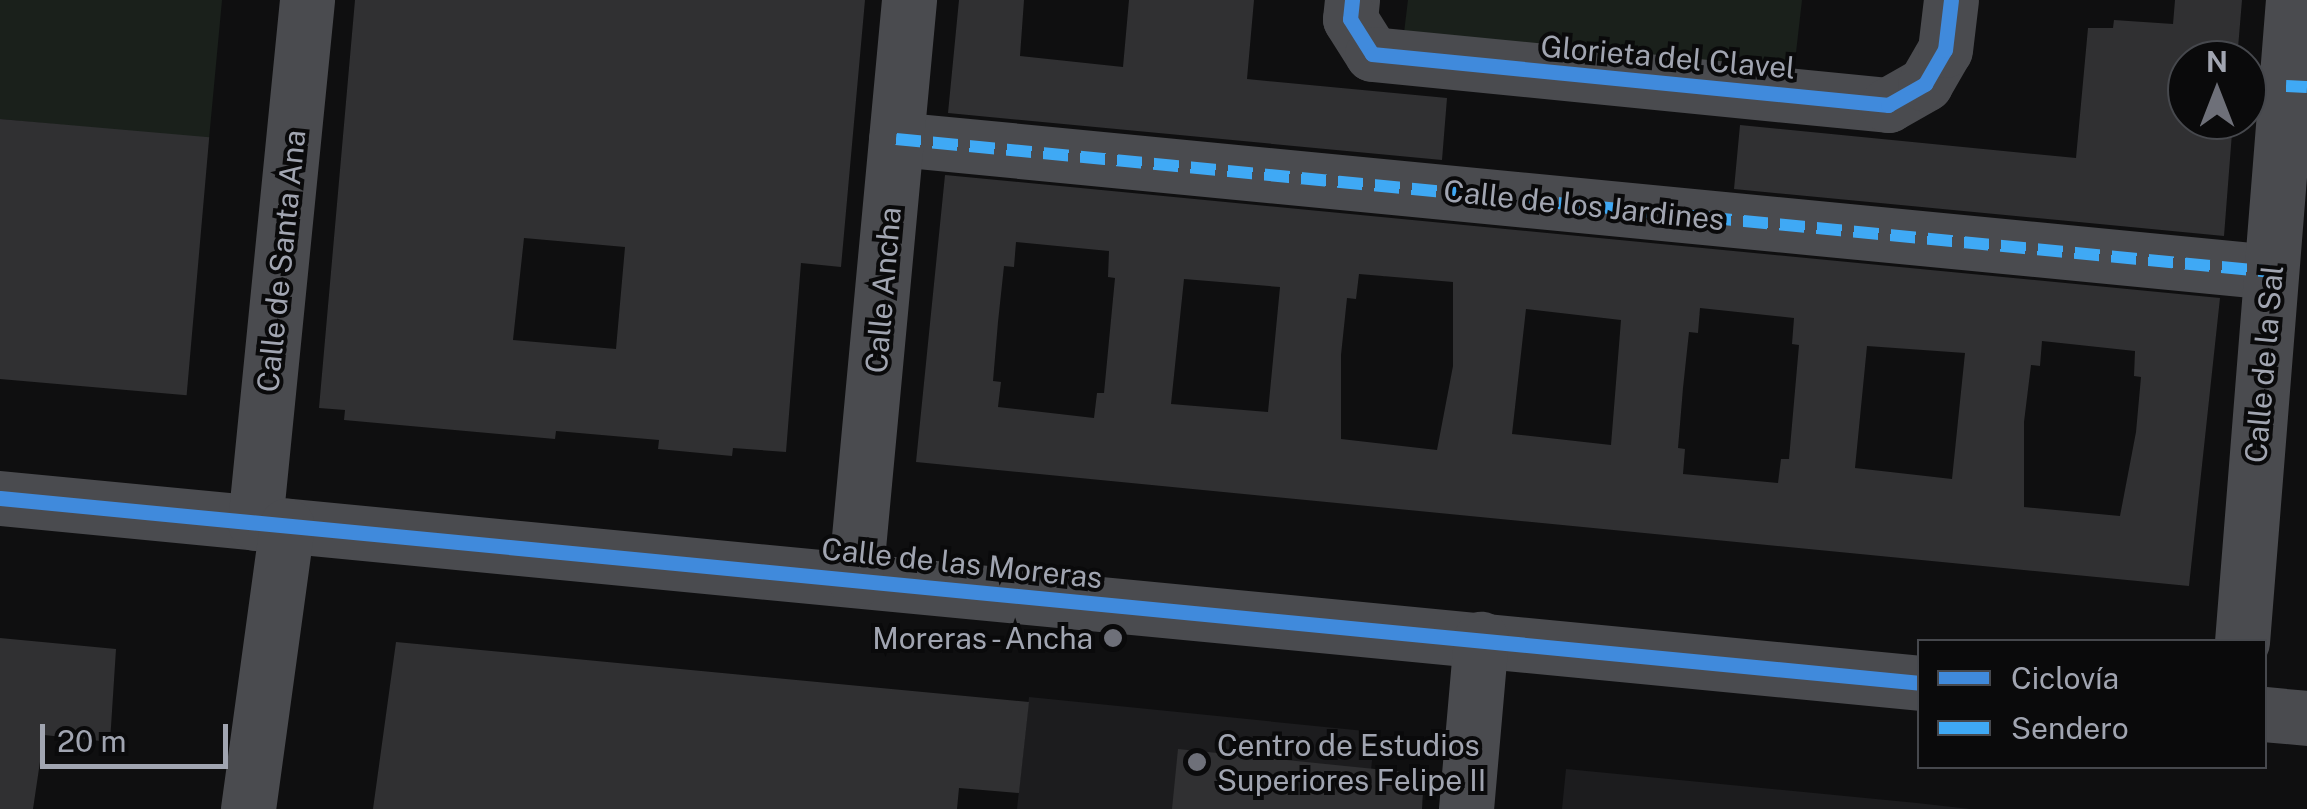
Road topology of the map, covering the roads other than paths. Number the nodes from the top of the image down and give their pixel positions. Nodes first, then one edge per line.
1 (307, 0) edge
2 (909, 0) edge
3 (1352, 0) edge
4 (1951, 0) edge
5 (2292, 0) edge
6 (2296, 87) edge
7 (896, 139) junction
8 (2271, 272) junction
9 (0, 498) edge
10 (271, 524) junction
11 (855, 580) junction
12 (1481, 639) junction
13 (2242, 639) edge
14 (1917, 682) edge
15 (2267, 714) edge
16 (2307, 718) edge
17 (248, 809) edge
18 (1466, 809) edge

1 - 10 street, Calle de Santa Ana
2 - 7 street, Calle Ancha
3 - 4 street, Glorieta del Clavel
5 - 6 street, Calle de la Sal
6 - 8 street, Calle de la Sal
7 - 8 street, Calle de los Jardines
7 - 11 street, Calle Ancha
8 - 13 street, Calle de la Sal
9 - 10 street, Calle de las Moreras
10 - 11 street, Calle de las Moreras
10 - 17 street, Calle de Santa Ana
11 - 12 street, Calle de las Moreras
12 - 14 street, Calle de las Moreras
12 - 18 street
15 - 16 street

